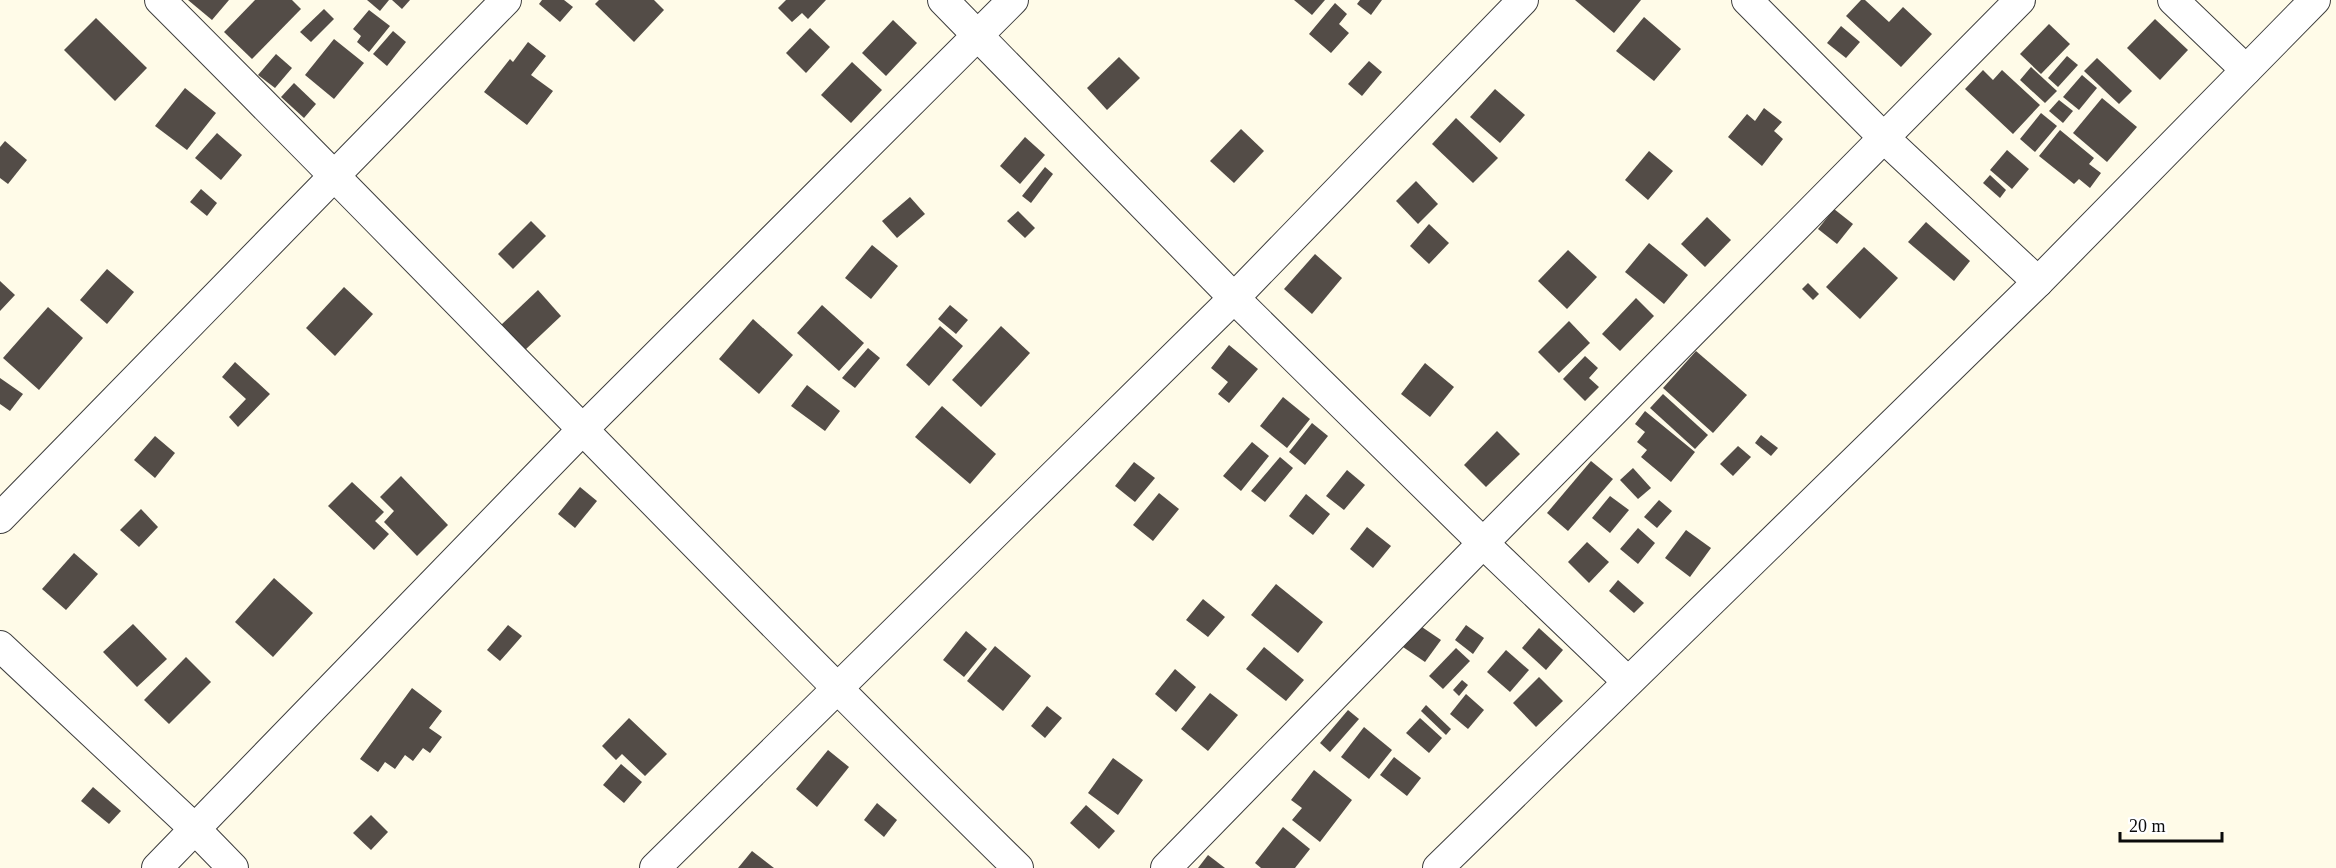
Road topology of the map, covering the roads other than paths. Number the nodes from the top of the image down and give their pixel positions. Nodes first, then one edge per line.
1 (160, 0) edge
2 (506, 0) edge
3 (943, 0) edge
4 (1013, 0) edge
5 (1523, 0) edge
6 (1747, 0) edge
7 (2020, 0) edge
8 (2173, 0) edge
9 (2315, 0) edge
10 (978, 35) junction
11 (2246, 70) junction
12 (1884, 138) junction
13 (334, 174) junction
14 (2038, 282) junction
15 (1234, 298) junction
16 (584, 428) junction
17 (0, 518) edge
18 (1483, 543) junction
19 (0, 646) edge
20 (1627, 681) junction
21 (836, 689) junction
22 (196, 830) junction
23 (157, 868) edge
24 (233, 868) edge
25 (655, 868) edge
26 (1018, 868) edge
27 (1166, 868) edge
28 (1438, 868) edge

1 - 13 street
2 - 13 street
3 - 10 street
4 - 10 street
5 - 15 street
6 - 12 street
7 - 12 street
8 - 11 street
9 - 11 street
10 - 15 street
10 - 16 street
11 - 14 street
12 - 14 street
12 - 18 street
13 - 16 street
13 - 17 street
14 - 20 street
15 - 18 street
15 - 21 street
16 - 21 street
16 - 22 street
18 - 20 street
18 - 27 street
19 - 22 street
20 - 28 street
21 - 25 street
21 - 26 street
22 - 23 street
22 - 24 street

